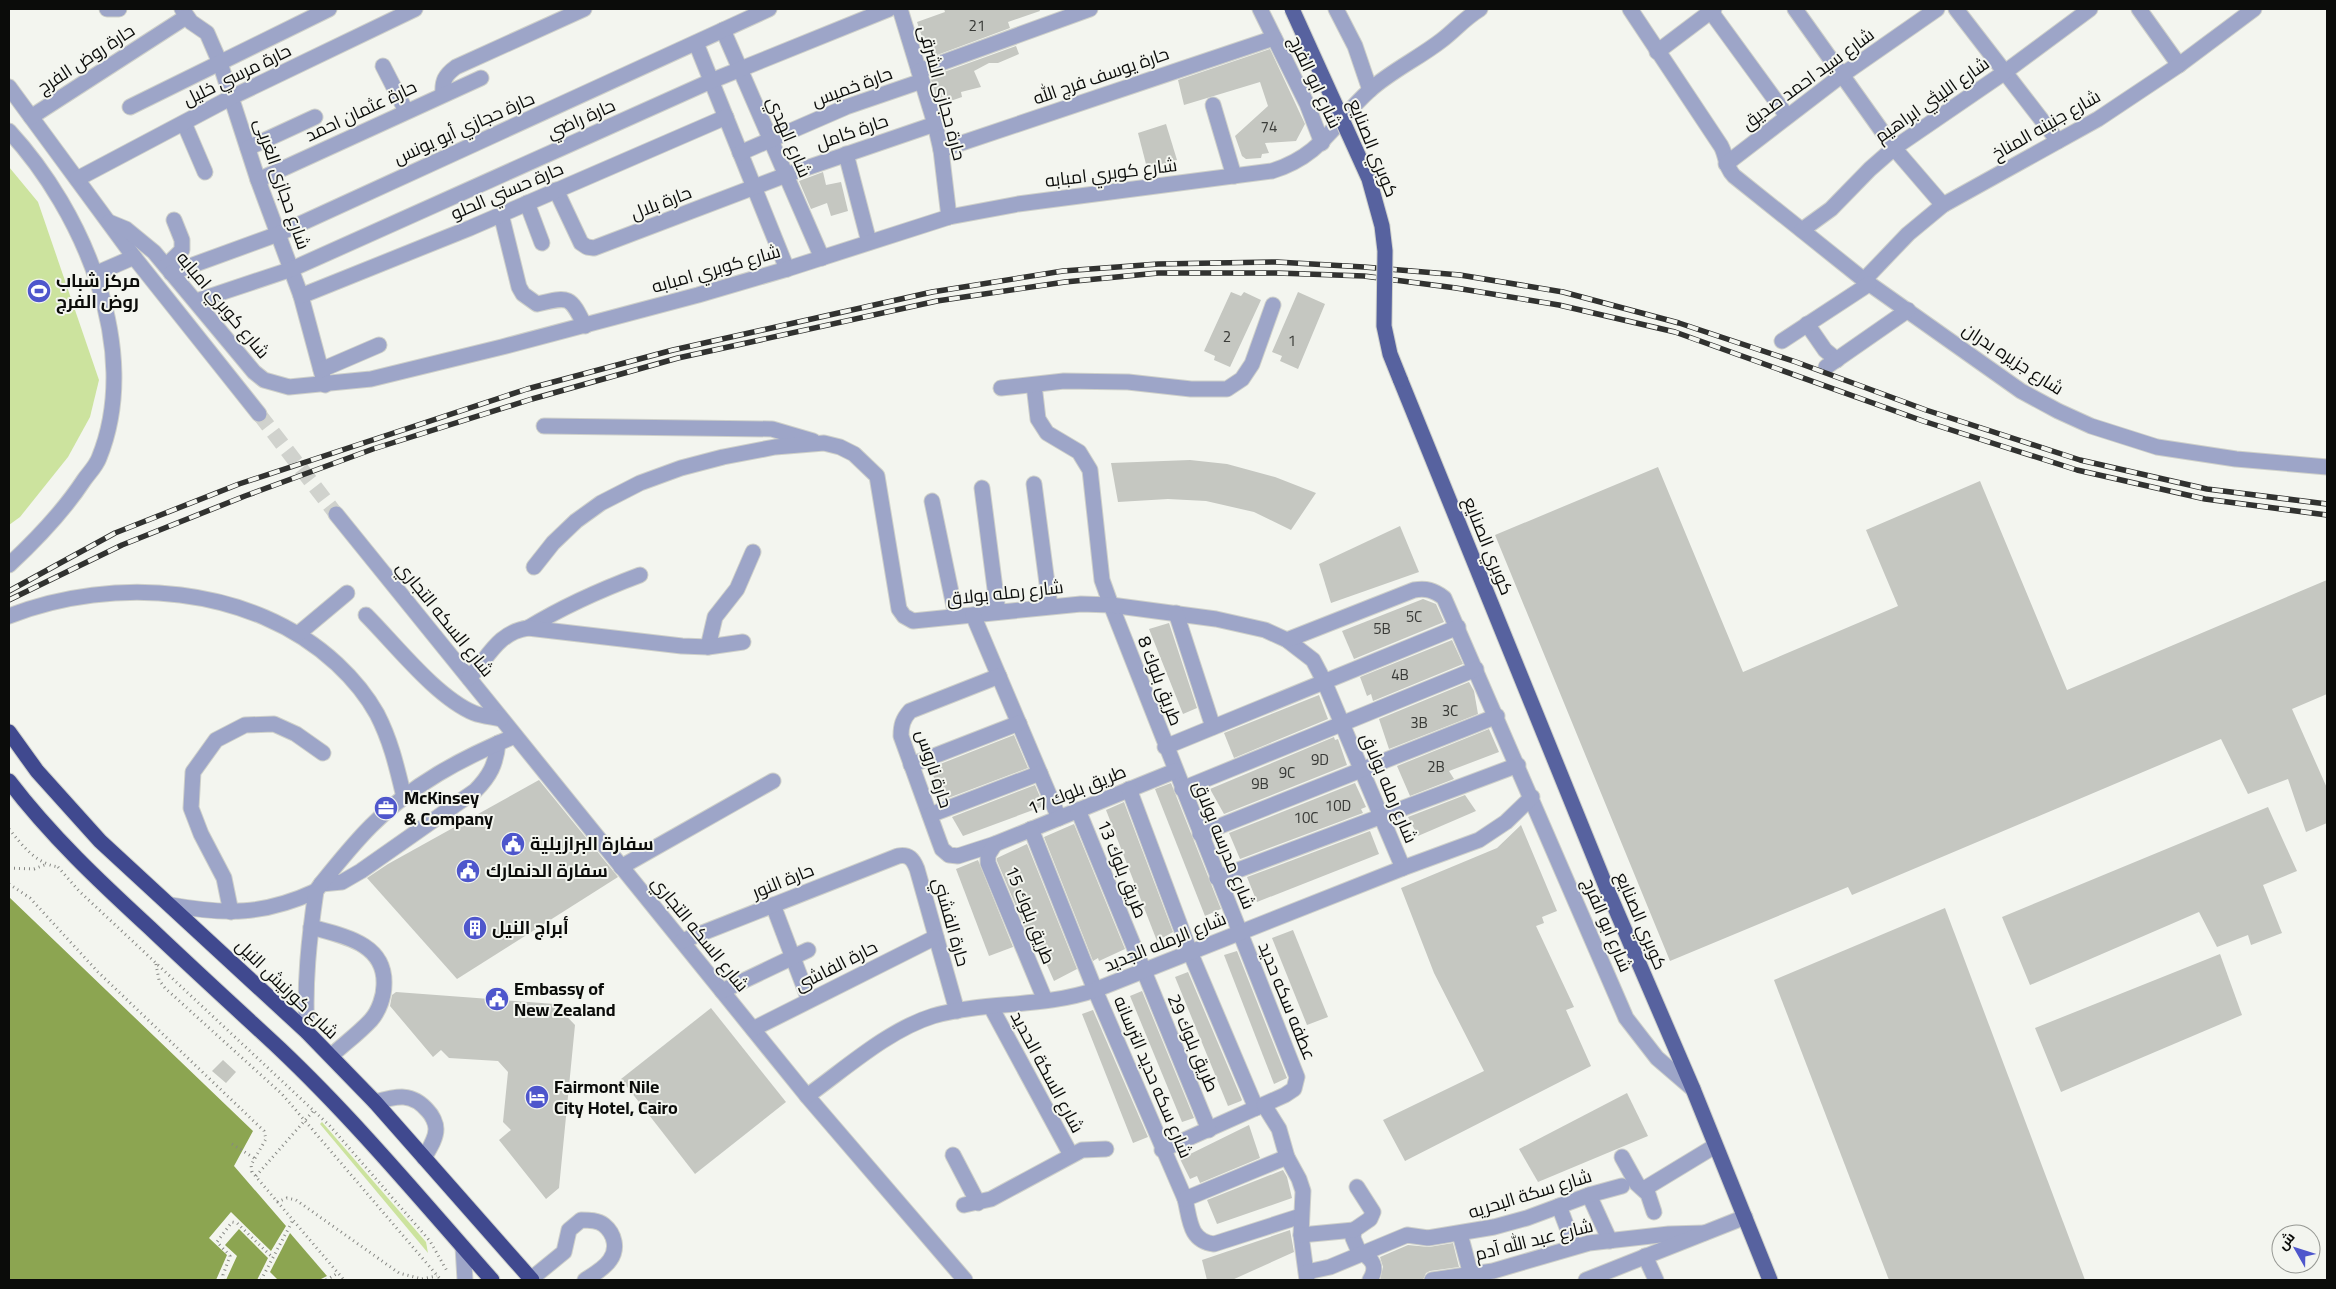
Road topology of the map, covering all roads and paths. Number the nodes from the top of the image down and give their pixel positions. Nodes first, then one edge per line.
1 (107, 9) edge
2 (119, 9) edge
3 (329, 9) edge
4 (416, 9) edge
5 (584, 9) edge
6 (769, 9) edge
7 (888, 9) edge
8 (900, 9) edge
9 (1090, 9) edge
10 (1260, 9) edge
11 (1292, 9) edge
12 (1336, 9) edge
13 (1480, 9) edge
14 (1630, 9) edge
15 (1794, 9) edge
16 (1938, 9) edge
17 (1956, 9) edge
18 (2090, 9) edge
19 (2139, 9) edge
20 (1712, 10) edge
21 (2245, 11) edge
22 (184, 13) edge
23 (723, 30) junction
24 (1274, 38) junction
25 (696, 43) junction
26 (1657, 52) junction
27 (220, 63) junction
28 (383, 66) dead end
29 (2179, 66) junction
30 (739, 69) junction
31 (2005, 72) junction
32 (1842, 75) junction
33 (920, 76) junction
34 (480, 78) dead end
35 (711, 81) junction
36 (9, 87) edge
37 (1370, 90) junction
38 (443, 94) junction
39 (232, 97) junction
40 (1212, 105) dead end
41 (130, 106) dead end
42 (406, 111) junction
43 (1787, 116) junction
44 (31, 117) junction
45 (315, 117) dead end
46 (726, 117) junction
47 (184, 122) junction
48 (935, 124) junction
49 (9, 131) edge
50 (770, 139) junction
51 (2058, 141) junction
52 (1322, 143) junction
53 (248, 148) junction
54 (1894, 148) junction
55 (940, 150) junction
56 (740, 153) junction
57 (846, 154) junction
58 (1726, 166) junction
59 (205, 172) dead end
60 (786, 175) junction
61 (1234, 176) junction
62 (77, 179) junction
63 (258, 180) junction
64 (754, 187) junction
65 (556, 190) junction
66 (527, 203) junction
67 (1944, 206) junction
68 (501, 214) junction
69 (950, 217) junction
70 (174, 220) dead end
71 (109, 222) junction
72 (1802, 230) junction
73 (278, 234) junction
74 (869, 242) junction
75 (542, 243) dead end
76 (134, 257) junction
77 (822, 258) junction
78 (168, 269) junction
79 (292, 269) junction
80 (787, 269) junction
81 (95, 274) junction
82 (1867, 282) junction
83 (301, 296) junction
84 (196, 301) junction
85 (1272, 305) dead end
86 (1908, 310) junction
87 (1807, 324) junction
88 (585, 326) junction
89 (1782, 341) dead end
90 (379, 345) dead end
91 (323, 378) junction
92 (1034, 385) junction
93 (1001, 388) dead end
94 (259, 414) tunnel mouth
95 (544, 426) dead end
96 (824, 444) junction
97 (2327, 467) edge
98 (1034, 484) dead end
99 (982, 488) dead end
100 (932, 501) dead end
101 (336, 514) tunnel mouth
102 (753, 552) dead end
103 (9, 565) edge
104 (534, 567) dead end
105 (640, 576) dead end
106 (347, 594) dead end
107 (1111, 604) junction
108 (1050, 606) junction
109 (998, 612) junction
110 (1176, 614) junction
111 (366, 615) dead end
112 (973, 615) junction
113 (9, 616) edge
114 (956, 616) junction
115 (1458, 626) junction
116 (528, 628) junction
117 (298, 634) junction
118 (1287, 640) junction
119 (743, 642) dead end
120 (708, 647) junction
121 (1476, 669) junction
122 (999, 676) junction
123 (469, 678) junction
124 (1324, 681) junction
125 (1497, 716) junction
126 (501, 718) junction
127 (1019, 723) junction
128 (1342, 724) junction
129 (1213, 727) junction
130 (9, 732) edge
131 (515, 736) junction
132 (498, 743) junction
133 (1166, 747) junction
134 (323, 752) dead end
135 (911, 764) junction
136 (1518, 765) junction
137 (1361, 770) junction
138 (1174, 771) junction
139 (1040, 773) junction
140 (9, 781) edge
141 (773, 781) dead end
142 (1129, 789) junction
143 (1182, 789) junction
144 (404, 797) junction
145 (1532, 797) junction
146 (1078, 810) junction
147 (930, 815) junction
148 (1381, 816) junction
149 (1059, 818) junction
150 (9, 829) edge
151 (1031, 829) junction
152 (1200, 834) junction
153 (994, 844) junction
154 (898, 856) joint
155 (47, 864) junction
156 (82, 865) junction
157 (58, 867) junction
158 (621, 867) junction
159 (9, 868) edge
160 (1403, 868) junction
161 (1217, 878) junction
162 (9, 884) edge
163 (318, 887) junction
164 (171, 905) junction
165 (773, 905) junction
166 (231, 912) junction
167 (311, 927) junction
168 (1239, 933) junction
169 (936, 937) junction
170 (682, 941) junction
171 (808, 950) dead end
172 (1190, 952) junction
173 (793, 957) junction
174 (156, 963) junction
175 (1143, 971) junction
176 (1095, 990) junction
177 (722, 991) junction
178 (809, 1000) junction
179 (1045, 1000) junction
180 (991, 1007) junction
181 (957, 1011) junction
182 (753, 1029) junction
183 (307, 1032) junction
184 (331, 1056) junction
185 (1692, 1089) junction
186 (326, 1096) junction
187 (807, 1096) junction
188 (375, 1102) junction
189 (1260, 1107) junction
190 (313, 1110) junction
191 (306, 1119) junction
192 (1209, 1130) junction
193 (232, 1144) dead end
194 (1714, 1146) junction
195 (1106, 1149) dead end
196 (1162, 1150) junction
197 (953, 1155) dead end
198 (1071, 1155) junction
199 (1287, 1157) junction
200 (1622, 1157) dead end
201 (254, 1158) junction
202 (424, 1158) junction
203 (256, 1176) junction
204 (1622, 1186) dead end
205 (1356, 1187) dead end
206 (1644, 1189) junction
207 (1589, 1195) junction
208 (1184, 1199) junction
209 (277, 1202) junction
210 (1560, 1206) junction
211 (1654, 1212) dead end
212 (1302, 1216) junction
213 (1745, 1217) junction
214 (293, 1220) junction
215 (1354, 1230) junction
216 (1704, 1233) junction
217 (1460, 1234) junction
218 (1302, 1235) junction
219 (1610, 1241) junction
220 (1574, 1246) junction
221 (463, 1247) junction
222 (1363, 1253) junction
223 (1645, 1256) junction
224 (273, 1258) junction
225 (338, 1273) junction
226 (437, 1276) junction
227 (1307, 1276) edge
228 (1466, 1277) edge
229 (459, 1278) edge
230 (414, 1279) edge
231 (224, 1280) edge
232 (261, 1280) edge
233 (326, 1280) edge
234 (344, 1280) edge
235 (440, 1280) edge
236 (492, 1280) edge
237 (531, 1280) edge
238 (585, 1280) edge
239 (965, 1280) edge
240 (1370, 1280) edge
241 (1432, 1280) edge
242 (1586, 1280) edge
243 (1656, 1280) edge
244 (1770, 1280) edge

1 - 2 street
3 - 27 street
4 - 39 street, حارة مرسي خليل
5 - 38 street
6 - 23 street, حارة حجازي أبو يونس
7 - 30 street, حارة راضي
8 - 33 street, حارة حجازى الشرقى
9 - 33 street, حارة خميس
10 - 24 street, شارع ابو الفرج
11 - 185 main road, كوبري الصنايع, bridge
12 - 37 street
13 - 37 street, شارع كوبري امبابه
14 - 26 street
15 - 32 street
16 - 32 street, شارع سيد احمد صديق
17 - 31 street
18 - 31 street, شارع الليثي ابراهيم
19 - 29 street
20 - 26 street
20 - 43 street
21 - 29 street, شارع جنينه المناخ
22 - 27 street, شارع حجازى الغربى
22 - 44 street, حارة روض الفرج
23 - 25 street, حارة حجازي أبو يونس
23 - 30 street, شارع الهدي
24 - 52 street, شارع ابو الفرج
24 - 55 street, حارة يوسف فرج الله
25 - 35 street
25 - 73 street, حارة حجازي أبو يونس
26 - 58 street
27 - 39 street, شارع حجازى الغربى
27 - 41 street
28 - 42 street
29 - 51 street, شارع جنينه المناخ
30 - 35 street, حارة راضي
30 - 50 street, شارع الهدي
31 - 51 street
31 - 54 street, شارع الليثي ابراهيم
32 - 43 street, شارع سيد احمد صديق
32 - 54 street
33 - 48 street, حارة حجازى الشرقى
33 - 50 street, حارة خميس
34 - 38 street, حارة عثمان احمد
35 - 46 street
35 - 79 street, حارة راضي
36 - 44 street, شارع كوبري امبابه
37 - 52 street, شارع كوبري امبابه
38 - 42 street, حارة عثمان احمد
39 - 47 street, حارة مرسي خليل
39 - 53 street, شارع حجازى الغربى
40 - 61 street
42 - 63 street, حارة عثمان احمد
43 - 58 street, شارع سيد احمد صديق
44 - 62 street, شارع كوبري امبابه
45 - 53 street
46 - 56 street
46 - 65 street, حارة حسني الحلو
47 - 59 street
47 - 62 street, حارة مرسي خليل
48 - 55 street, حارة حجازى الشرقى
48 - 57 street, حارة كامل
49 - 81 street
50 - 56 street, حارة خميس
50 - 60 street, شارع الهدي
51 - 67 street, شارع جنينه المناخ
52 - 61 street, شارع كوبري امبابه
53 - 63 street, شارع حجازى الغربى
54 - 67 street
54 - 72 street, شارع الليثي ابراهيم
55 - 69 street, حارة حجازى الشرقى
56 - 64 street
57 - 60 street, حارة كامل
57 - 74 street
58 - 72 street, شارع جزيره بدران
60 - 64 street, حارة كامل
60 - 77 street, شارع الهدي
61 - 69 street, شارع كوبري امبابه
62 - 71 street, شارع كوبري امبابه
63 - 73 street, شارع حجازى الغربى
64 - 65 street, حارة بلال
64 - 80 street
65 - 66 street, حارة حسني الحلو
66 - 68 street, حارة حسني الحلو
66 - 75 street
67 - 82 street, شارع جنينه المناخ
68 - 83 street, حارة حسني الحلو
68 - 88 street
69 - 74 street, شارع كوبري امبابه
70 - 78 street
71 - 76 street, شارع كوبري امبابه
71 - 78 street, شارع كوبري امبابه
72 - 82 street, شارع جزيره بدران
73 - 78 street, حارة حجازي أبو يونس
73 - 79 street, شارع حجازى الغربى
74 - 77 street, شارع كوبري امبابه
76 - 81 street
76 - 94 street, شارع كوبري امبابه
77 - 80 street, شارع كوبري امبابه
78 - 84 street, شارع كوبري امبابه
79 - 83 street, شارع حجازى الغربى
79 - 84 street, حارة راضي
80 - 88 street, شارع كوبري امبابه
81 - 103 street
82 - 86 street, شارع جزيره بدران
82 - 87 street, شارع جنينه المناخ
83 - 91 street, شارع حجازى الغربى
84 - 91 street, شارع كوبري امبابه
85 - 92 street
86 - 87 street
86 - 97 street, شارع جزيره بدران
87 - 89 street, شارع جنينه المناخ
88 - 91 street, شارع كوبري امبابه
90 - 91 street
92 - 93 street
92 - 107 street, طريق بلوك 8
95 - 96 street
96 - 104 street, شارع رمله بولاق
96 - 114 street, شارع رمله بولاق
98 - 108 street
99 - 109 street
100 - 114 street
101 - 123 street, شارع السكه التجاري
102 - 120 street
105 - 116 street
106 - 117 street
107 - 108 street, شارع رمله بولاق
107 - 110 street, شارع رمله بولاق
107 - 133 street, طريق بلوك 8
108 - 109 street, شارع رمله بولاق
109 - 112 street, شارع رمله بولاق
110 - 118 street, شارع رمله بولاق
110 - 129 street
111 - 126 street
112 - 114 street, شارع رمله بولاق
112 - 122 street
113 - 117 street
115 - 118 street, شارع ابو الفرج
115 - 121 street, شارع ابو الفرج
115 - 124 street
116 - 120 street
116 - 123 street
117 - 144 street
118 - 124 street, شارع رمله بولاق
119 - 120 street
121 - 125 street, شارع ابو الفرج
121 - 128 street
122 - 127 street
122 - 135 street, حارة ناروس
123 - 126 street, شارع السكه التجاري
124 - 128 street, شارع رمله بولاق
124 - 129 street
125 - 136 street, شارع ابو الفرج
125 - 137 street
126 - 131 street, شارع السكه التجاري
127 - 135 street
127 - 139 street
128 - 137 street, شارع رمله بولاق
128 - 143 street
129 - 133 street
130 - 164 highway, شارع كورنيش النيل
131 - 132 street
131 - 158 street, شارع السكه التجاري
132 - 144 street
132 - 163 street
133 - 138 street, طريق بلوك 8
134 - 166 street
135 - 147 street, حارة ناروس
136 - 145 street, شارع ابو الفرج
136 - 148 street
137 - 148 street, شارع رمله بولاق
137 - 152 street
138 - 142 street, طريق بلوك 17
138 - 143 street, شارع مدرسه بولاق
139 - 147 street
139 - 149 street
140 - 156 highway
141 - 158 street
142 - 146 street, طريق بلوك 17
142 - 172 street
143 - 152 street, شارع مدرسه بولاق
144 - 163 street
145 - 160 street, شارع الرمله الجديد
145 - 185 street, شارع ابو الفرج
146 - 149 street, طريق بلوك 17
146 - 175 street, طريق بلوك 13
147 - 153 street, حارة ناروس
148 - 160 street, شارع رمله بولاق
148 - 161 street
149 - 151 street, طريق بلوك 17
150 - 155 path
151 - 153 street, طريق بلوك 17
151 - 176 street, شارع سكه حديد الترسانه
152 - 161 street, شارع مدرسه بولاق
153 - 179 street, طريق بلوك 15
154 - 165 street, حارة النور
154 - 169 street, حارة الفشني
155 - 157 path
155 - 159 path
156 - 157 path
156 - 186 highway
157 - 174 path
158 - 170 street, شارع السكه التجاري
160 - 168 street, شارع الرمله الجديد
161 - 168 street, شارع مدرسه بولاق
162 - 201 path
163 - 166 street
163 - 167 street
164 - 166 street
164 - 183 highway, شارع كورنيش النيل
165 - 170 street, حارة النور
165 - 173 street
167 - 183 street
167 - 184 street
168 - 172 street, شارع الرمله الجديد
168 - 189 street, عطفه سكه حديد
169 - 178 street, حارة الفاشى
169 - 181 street, حارة الفشني
170 - 177 street, شارع السكه التجاري
171 - 173 street
172 - 175 street, شارع الرمله الجديد
172 - 189 street
173 - 177 street
173 - 178 street
174 - 190 path
174 - 191 path
175 - 176 street, شارع الرمله الجديد
175 - 192 street, طريق بلوك 29
176 - 179 street, شارع الرمله الجديد
176 - 196 street, شارع سكه حديد الترسانه
177 - 182 street, شارع السكه التجاري
178 - 182 street, حارة الفاشى
179 - 180 street, شارع الرمله الجديد
180 - 181 street, شارع الرمله الجديد
180 - 198 street, شارع السكة الحديد
181 - 187 street, شارع الرمله الجديد
182 - 187 street, شارع السكه التجاري
183 - 184 highway, شارع كورنيش النيل
184 - 188 highway, شارع كورنيش النيل
185 - 194 main road, شارع ابو الفرج
186 - 190 path
186 - 221 highway
187 - 239 street, شارع السكه التجاري
188 - 202 highway, شارع كورنيش النيل
188 - 202 street
189 - 192 street, عطفه سكه حديد
189 - 199 street
190 - 191 path
190 - 229 path
191 - 203 path
191 - 226 path
192 - 196 street, عطفه سكه حديد
193 - 201 path
194 - 206 street
194 - 213 main road, شارع ابو الفرج
195 - 198 street
196 - 208 street, شارع سكه حديد الترسانه
197 - 198 street
199 - 208 street
199 - 212 street
200 - 206 street
201 - 203 path
202 - 237 highway, شارع كورنيش النيل
203 - 209 path
204 - 207 street, شارع سكة البحريه
205 - 215 street
206 - 211 street
207 - 210 street, شارع سكة البحريه
207 - 219 street
208 - 212 street, شارع سكه حديد الترسانه
209 - 214 path
209 - 230 path
210 - 217 street, شارع سكة البحريه
210 - 220 street
212 - 218 street
213 - 216 street
213 - 244 main road, شارع ابو الفرج
214 - 224 path
214 - 225 path
215 - 218 street
215 - 222 street
216 - 219 street, شارع عبد الله آدم
216 - 223 street
217 - 222 street, شارع سكة البحريه
217 - 228 street
218 - 227 street
219 - 220 street, شارع عبد الله آدم
220 - 228 street, شارع عبد الله آدم
221 - 229 street
221 - 236 highway
222 - 227 street, شارع سكة البحريه
222 - 240 street
223 - 242 street
223 - 243 street
224 - 231 path
224 - 232 path
225 - 233 path
225 - 234 path
226 - 230 path
226 - 235 path
228 - 241 street, شارع عبد الله آدم
237 - 238 street

